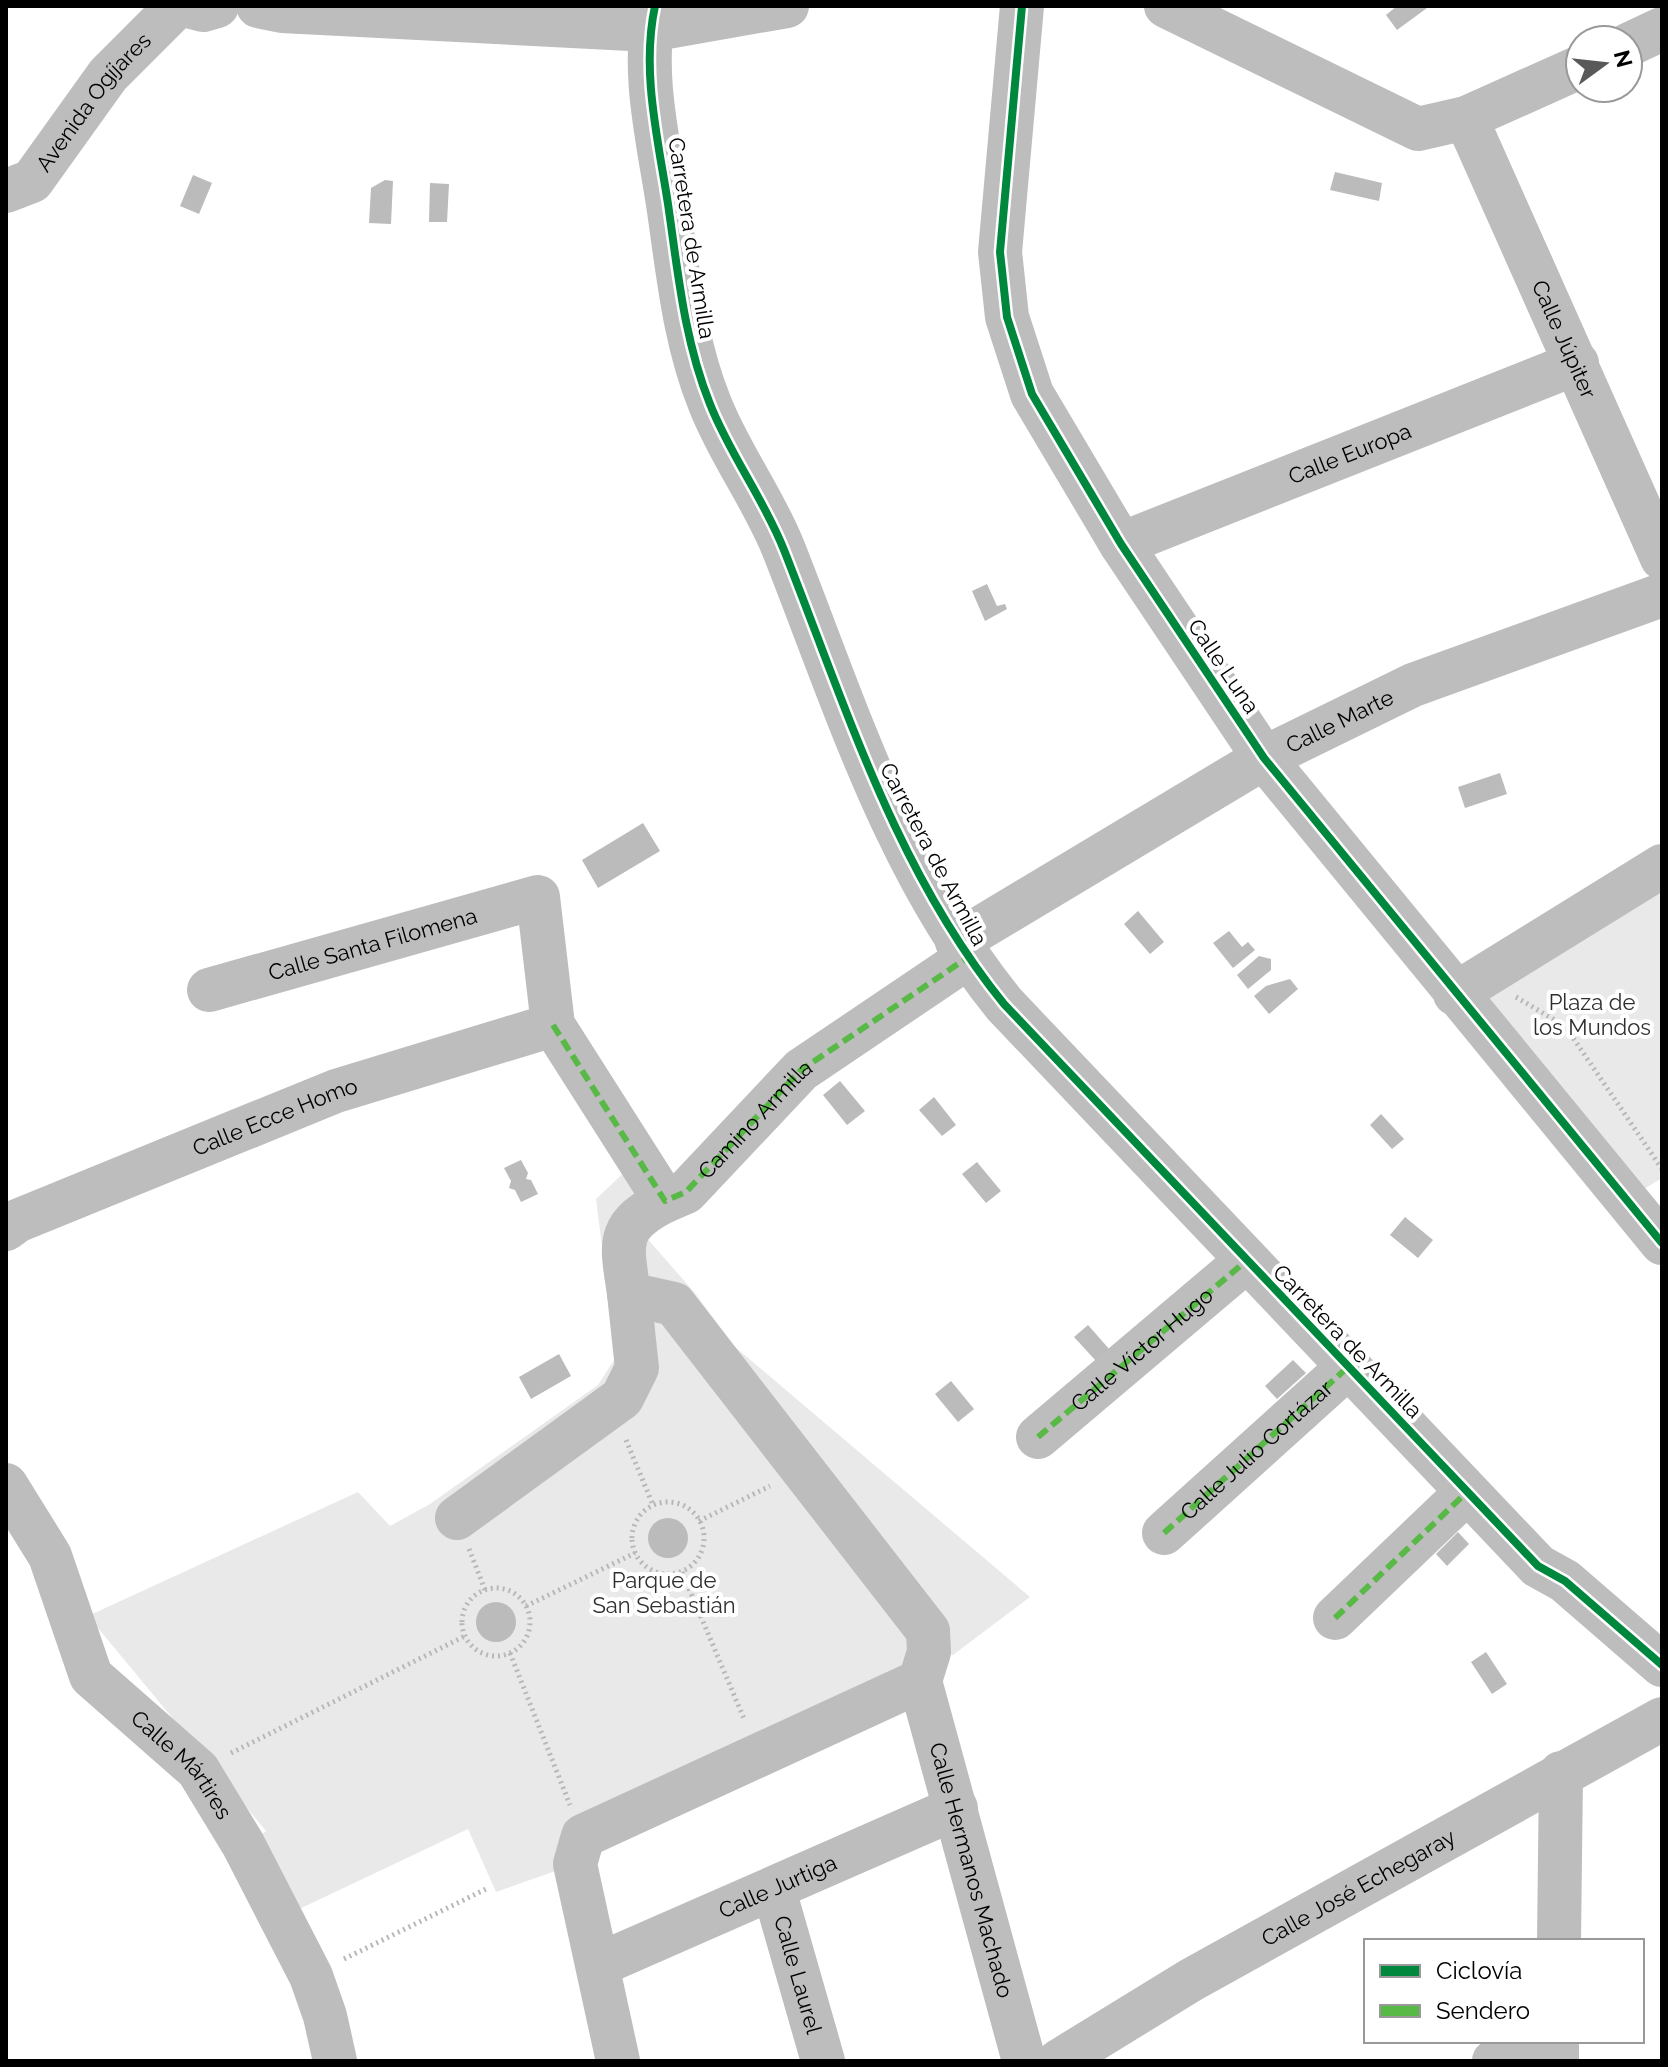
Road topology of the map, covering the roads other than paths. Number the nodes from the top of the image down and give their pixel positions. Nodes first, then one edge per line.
1 (177, 6) edge
2 (188, 6) edge
3 (217, 6) edge
4 (258, 6) edge
5 (787, 6) edge
6 (1022, 6) edge
7 (1166, 6) edge
8 (652, 18) edge
9 (1564, 74) edge
10 (1466, 118) junction
11 (6, 191) edge
12 (1577, 363) junction
13 (1121, 544) junction
14 (1662, 558) edge
15 (1662, 595) edge
16 (1264, 758) junction
17 (1662, 866) edge
18 (962, 950) junction
19 (1472, 983) junction
20 (209, 990) dead end
21 (553, 1025) junction
22 (665, 1201) junction
23 (1655, 1220) edge
24 (6, 1229) edge
25 (1246, 1261) junction
26 (629, 1294) junction
27 (1348, 1367) junction
28 (1038, 1437) dead end
29 (6, 1485) edge
30 (1467, 1492) junction
31 (457, 1518) dead end
32 (1164, 1533) dead end
33 (1335, 1618) dead end
34 (924, 1667) junction
35 (1659, 1692) edge
36 (1561, 1773) junction
37 (956, 1808) junction
38 (774, 1890) junction
39 (1559, 1939) edge
40 (598, 1965) junction
41 (1526, 2043) edge
42 (335, 2061) edge
43 (618, 2061) edge
44 (823, 2061) edge
45 (1024, 2061) edge
46 (1059, 2061) edge
47 (1494, 2061) edge

1 - 11 street, Avenida Ogíjares
2 - 3 street
4 - 8 street
5 - 8 street
6 - 13 street, Calle Luna
7 - 10 street
8 - 18 street, Carretera de Armilla
9 - 10 street
10 - 12 street, Calle Júpiter
12 - 13 street, Calle Europa
12 - 14 street, Calle Júpiter
13 - 16 street, Calle Luna
15 - 16 street, Calle Marte
16 - 18 street, Calle Marte
16 - 19 street, Calle Luna
17 - 19 street
18 - 22 street, Camino Armilla
18 - 25 street, Carretera de Armilla
19 - 23 street, Calle Luna
20 - 21 street, Calle Santa Filomena
21 - 22 street
21 - 24 street, Calle Ecce Homo
22 - 26 street, Camino Armilla
25 - 27 street, Carretera de Armilla
25 - 28 street, Calle Víctor Hugo
26 - 31 street, Camino Armilla
26 - 34 street, Calle Hermanos Machado
27 - 30 street, Carretera de Armilla
27 - 32 street, Calle Julio Cortázar
29 - 42 street, Calle Mártires
30 - 33 street
30 - 35 street, Carretera de Armilla
34 - 37 street, Calle Hermanos Machado
34 - 40 street
35 - 36 street, Calle José Echegaray
36 - 39 street
36 - 46 street, Calle José Echegaray
37 - 38 street, Calle Jurtiga
37 - 45 street, Calle Hermanos Machado
38 - 40 street, Calle Jurtiga
38 - 44 street, Calle Laurel
40 - 43 street
41 - 47 street

